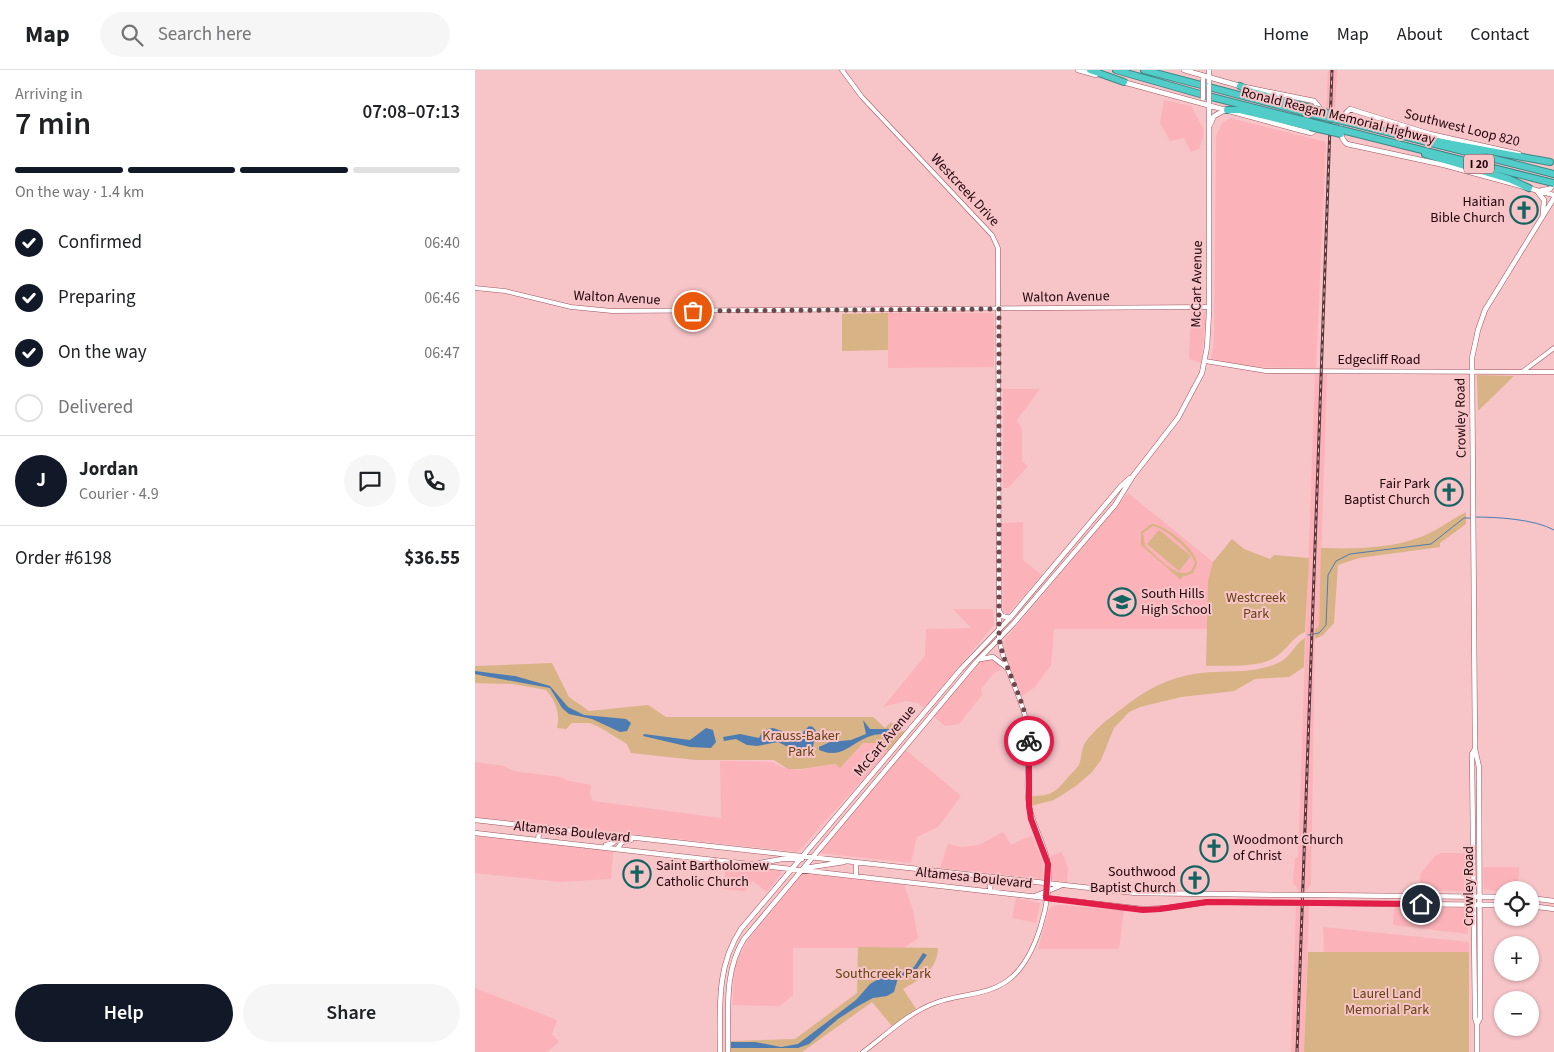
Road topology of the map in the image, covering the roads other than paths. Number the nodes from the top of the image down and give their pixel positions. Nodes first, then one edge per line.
1 (842, 70) edge
2 (1078, 70) edge
3 (1090, 70) edge
4 (1116, 70) edge
5 (1144, 70) edge
6 (1184, 70) edge
7 (1205, 70) edge
8 (1209, 70) edge
9 (1200, 76) junction
10 (1209, 80) junction
11 (1124, 82) junction
12 (1240, 86) junction
13 (1183, 98) junction
14 (1209, 103) junction
15 (1227, 110) junction
16 (1313, 111) junction
17 (1310, 124) junction
18 (1209, 129) junction
19 (1425, 142) junction
20 (1413, 148) junction
21 (1553, 163) edge
22 (1552, 174) edge
23 (1554, 183) edge
24 (1534, 190) junction
25 (1554, 196) edge
26 (1543, 216) junction
27 (475, 288) edge
28 (1209, 307) junction
29 (999, 309) junction
30 (1554, 348) edge
31 (1205, 361) junction
32 (1472, 372) junction
33 (1522, 372) junction
34 (1554, 372) edge
35 (1133, 476) junction
36 (999, 611) junction
37 (1010, 618) junction
38 (999, 629) junction
39 (999, 638) junction
40 (977, 661) junction
41 (1006, 667) junction
42 (955, 676) junction
43 (961, 680) junction
44 (1475, 749) junction
45 (873, 773) junction
46 (878, 779) junction
47 (839, 813) junction
48 (845, 818) junction
49 (475, 821) edge
50 (506, 824) junction
51 (540, 827) junction
52 (475, 833) edge
53 (504, 836) junction
54 (620, 836) junction
55 (644, 839) junction
56 (538, 840) junction
57 (680, 842) junction
58 (590, 846) junction
59 (618, 848) junction
60 (734, 849) junction
61 (679, 855) junction
62 (811, 857) junction
63 (802, 858) junction
64 (732, 861) junction
65 (848, 861) junction
66 (857, 862) junction
67 (756, 864) junction
68 (780, 867) junction
69 (793, 868) junction
70 (802, 869) junction
71 (855, 876) junction
72 (785, 877) junction
73 (991, 877) junction
74 (1048, 883) junction
75 (1063, 885) junction
76 (990, 891) junction
77 (1047, 891) junction
78 (1033, 896) junction
79 (1417, 896) junction
80 (1473, 897) junction
81 (1480, 897) junction
82 (1494, 897) edge
83 (1046, 898) junction
84 (1539, 899) edge
85 (1543, 899) junction
86 (1554, 900) edge
87 (1415, 904) junction
88 (1473, 905) junction
89 (1480, 905) junction
90 (1494, 905) edge
91 (1539, 907) edge
92 (1542, 907) junction
93 (1554, 909) edge
94 (1474, 984) junction
95 (1480, 994) junction
96 (1477, 1024) junction
97 (720, 1052) edge
98 (728, 1052) edge
99 (863, 1052) edge
100 (1477, 1052) edge

1 - 29 street, Westcreek Drive
2 - 11 main road
3 - 11 highway
4 - 17 highway, Ronald Reagan Memorial Highway / I 20
5 - 16 highway, Ronald Reagan Memorial Highway / I 20
6 - 9 main road
7 - 9 main road
8 - 10 main road, McCart Avenue
9 - 10 main road
9 - 13 main road, bridge
10 - 12 main road
10 - 14 main road, McCart Avenue, bridge
11 - 13 main road
12 - 15 main road
12 - 16 highway
13 - 14 main road
14 - 15 main road
14 - 18 main road, McCart Avenue
15 - 17 highway
15 - 18 main road
16 - 19 highway, Ronald Reagan Memorial Highway / I 20, bridge
17 - 20 highway, Ronald Reagan Memorial Highway / I 20, bridge
18 - 28 main road, McCart Avenue
19 - 21 highway
19 - 22 highway, Ronald Reagan Memorial Highway / I 20
20 - 23 highway, Ronald Reagan Memorial Highway / I 20, bridge
20 - 24 highway
21 - 24 main road, Southwest Loop 820
23 - 24 main road
24 - 25 main road, Southwest Loop 820
24 - 26 main road
25 - 26 main road, Crowley Road
26 - 32 main road, Crowley Road
27 - 29 street, Walton Avenue
28 - 29 street, Walton Avenue
28 - 31 main road, McCart Avenue
29 - 36 street, Westcreek Drive
30 - 33 street
31 - 32 street, Edgecliff Road
31 - 35 main road, McCart Avenue
32 - 33 street, Edgecliff Road
32 - 44 main road, Crowley Road
33 - 34 street, Edgecliff Road
35 - 37 main road, McCart Avenue
35 - 39 main road, McCart Avenue
36 - 37 main road
36 - 38 street, Westcreek Drive
37 - 38 main road, McCart Avenue
38 - 39 street, Westcreek Drive
38 - 42 main road, McCart Avenue
39 - 40 main road, McCart Avenue
39 - 41 street, Westcreek Drive
40 - 41 main road
40 - 43 main road, McCart Avenue
41 - 74 street, Westcreek Drive
42 - 43 main road
42 - 45 main road, McCart Avenue
43 - 46 main road, McCart Avenue
44 - 80 main road, Crowley Road
44 - 81 main road, Crowley Road
45 - 46 main road
45 - 47 main road, McCart Avenue
46 - 48 main road, McCart Avenue
47 - 48 main road
47 - 63 main road, McCart Avenue
48 - 62 main road, McCart Avenue
49 - 50 main road, Altamesa Boulevard
50 - 51 main road, Altamesa Boulevard
50 - 53 main road
51 - 54 main road, Altamesa Boulevard
51 - 56 main road
52 - 53 main road, Altamesa Boulevard
53 - 56 main road, Altamesa Boulevard
54 - 55 main road, Altamesa Boulevard
54 - 58 main road
55 - 57 main road, Altamesa Boulevard
55 - 59 main road
56 - 58 main road, Altamesa Boulevard
57 - 60 main road, Altamesa Boulevard
57 - 61 main road
58 - 59 main road, Altamesa Boulevard
59 - 61 main road, Altamesa Boulevard
60 - 63 main road, Altamesa Boulevard
60 - 64 main road
61 - 64 main road, Altamesa Boulevard
62 - 63 main road, Altamesa Boulevard
62 - 65 main road, Altamesa Boulevard
62 - 70 main road, McCart Avenue
63 - 67 main road
63 - 69 main road, McCart Avenue
64 - 67 main road, Altamesa Boulevard
65 - 66 main road, Altamesa Boulevard
65 - 70 main road
66 - 71 main road
66 - 73 main road, Altamesa Boulevard
67 - 68 main road, Altamesa Boulevard
68 - 69 main road, Altamesa Boulevard
68 - 72 main road
69 - 70 main road, Altamesa Boulevard
69 - 72 main road, McCart Avenue
70 - 71 main road, Altamesa Boulevard
70 - 98 main road, McCart Avenue
71 - 76 main road, Altamesa Boulevard
72 - 97 main road, McCart Avenue
73 - 74 main road, Altamesa Boulevard
73 - 76 main road
74 - 75 main road, Altamesa Boulevard
74 - 77 street, Westcreek Drive
75 - 77 main road
75 - 79 main road, Altamesa Boulevard, bridge
76 - 78 main road, Altamesa Boulevard
77 - 78 main road
77 - 83 street, Westcreek Drive
78 - 83 main road, Altamesa Boulevard
79 - 80 main road, Altamesa Boulevard
79 - 87 main road
80 - 81 main road, Altamesa Boulevard
80 - 88 main road, Crowley Road
81 - 82 main road, Altamesa Boulevard
81 - 89 main road, Crowley Road
83 - 87 main road, Altamesa Boulevard, bridge
83 - 99 street, Westcreek Drive
84 - 85 main road
85 - 86 main road
85 - 92 main road
87 - 88 main road, Altamesa Boulevard
88 - 89 main road, Altamesa Boulevard
88 - 94 main road, Crowley Road
89 - 90 main road, Altamesa Boulevard
89 - 95 main road, Crowley Road
91 - 92 main road
92 - 93 main road
94 - 95 main road
94 - 96 main road, Crowley Road
95 - 96 main road, Crowley Road
96 - 100 main road, Crowley Road

